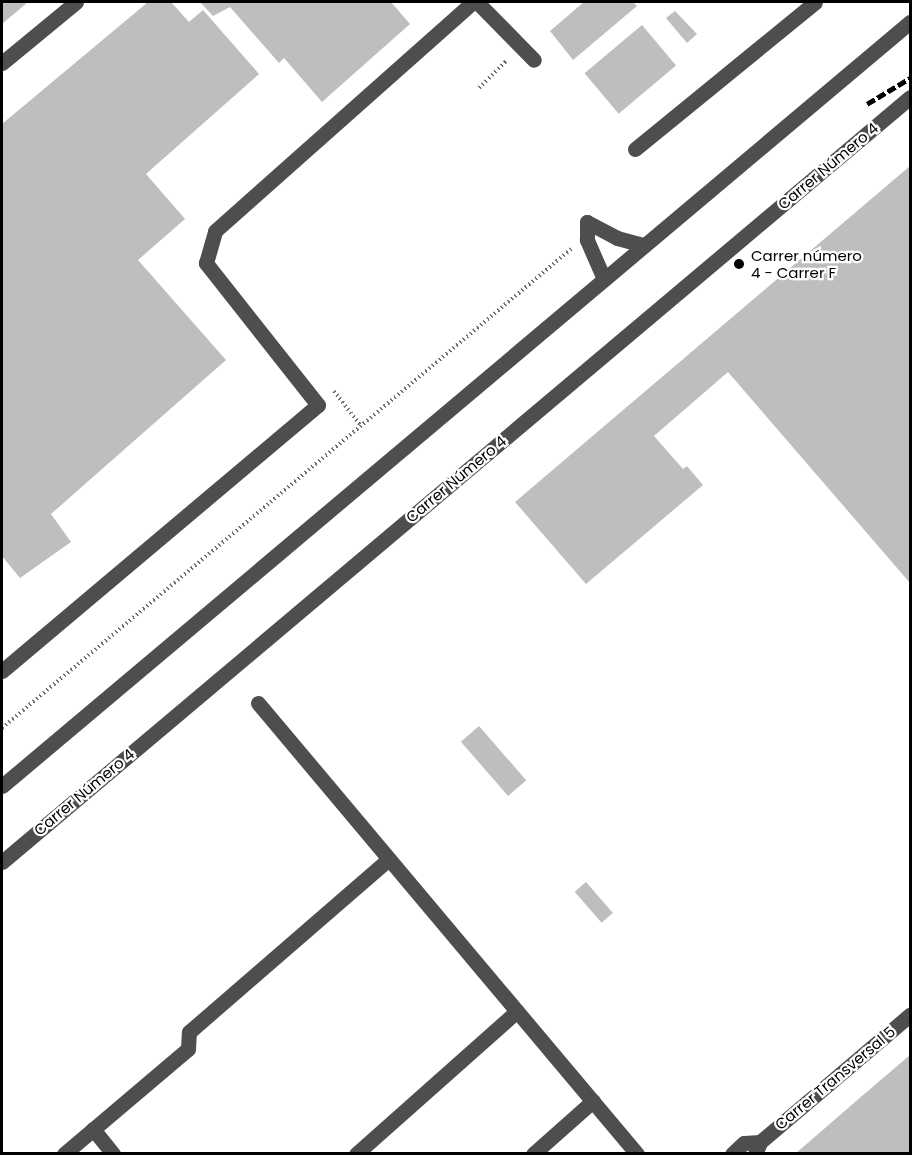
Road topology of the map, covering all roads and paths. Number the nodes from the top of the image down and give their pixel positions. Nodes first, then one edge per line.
1 (76, 2) edge
2 (475, 2) edge
3 (815, 2) edge
4 (910, 22) edge
5 (501, 56) dead end
6 (534, 60) dead end
7 (2, 63) edge
8 (480, 88) dead end
9 (910, 97) edge
10 (635, 149) dead end
11 (587, 235) junction
12 (644, 245) junction
13 (604, 279) junction
14 (332, 388) dead end
15 (361, 426) junction
16 (2, 672) edge
17 (258, 703) dead end
18 (2, 728) edge
19 (2, 786) edge
20 (389, 859) junction
21 (2, 862) edge
22 (517, 1011) junction
23 (910, 1015) edge
24 (593, 1101) junction
25 (93, 1130) junction
26 (758, 1148) edge
27 (64, 1154) edge
28 (113, 1154) edge
29 (356, 1154) edge
30 (533, 1154) edge
31 (637, 1154) edge
32 (732, 1154) edge

1 - 7 street
2 - 6 street
2 - 16 street
3 - 10 street
4 - 12 street
5 - 8 path
9 - 21 street, Carrer Número 4
11 - 12 street
11 - 13 street
11 - 15 path
12 - 13 street
13 - 19 street
14 - 15 path
15 - 18 path
17 - 20 street
20 - 22 street
20 - 25 street
22 - 24 street
22 - 29 street
23 - 26 street, Carrer Transversal 5
24 - 30 street
24 - 31 street
25 - 27 street
25 - 28 street
26 - 32 street, Carrer Transversal 5

